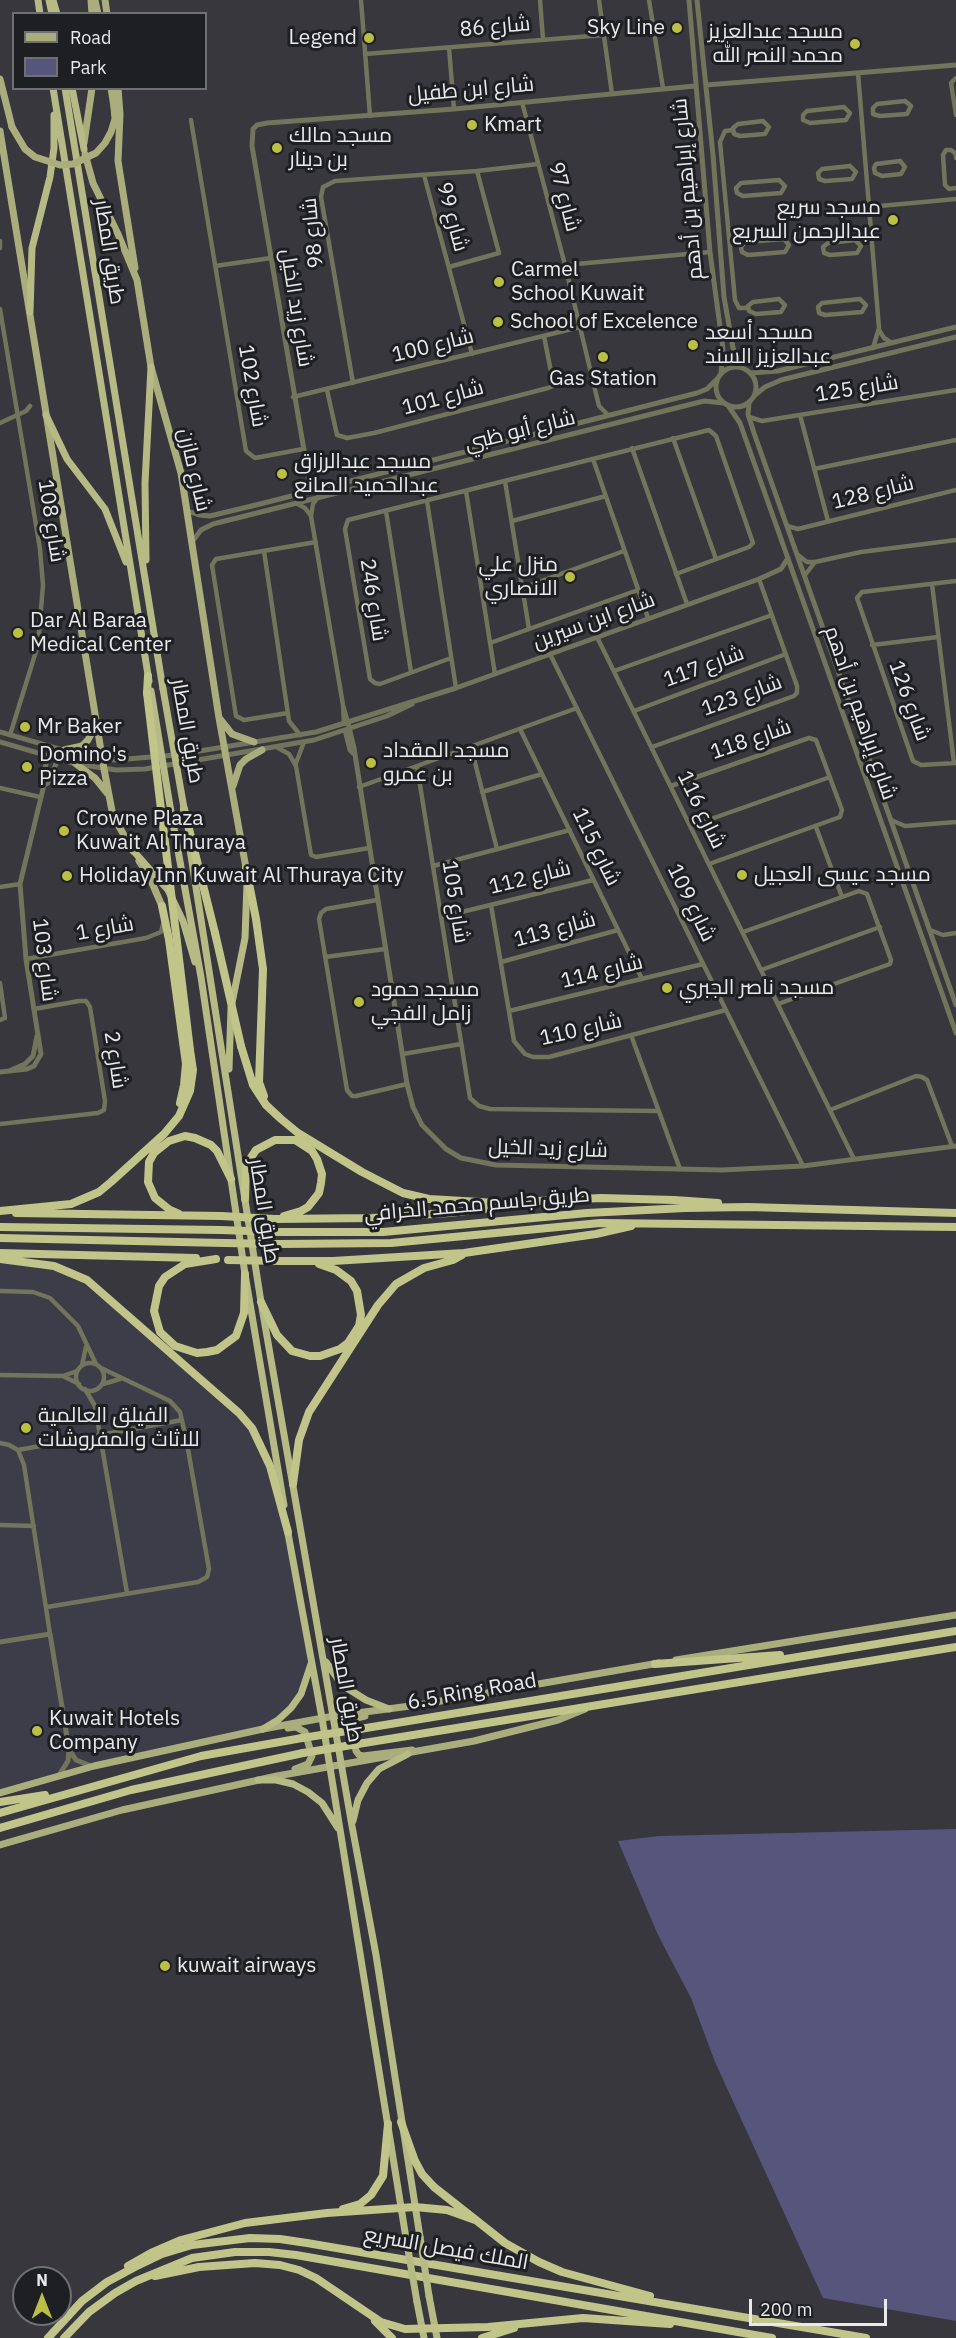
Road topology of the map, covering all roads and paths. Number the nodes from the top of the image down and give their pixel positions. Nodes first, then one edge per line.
1 (362, 0) edge
2 (540, 0) edge
3 (599, 0) edge
4 (649, 0) edge
5 (689, 0) edge
6 (698, 0) edge
7 (604, 35) junction
8 (543, 39) junction
9 (449, 48) junction
10 (365, 54) junction
11 (956, 65) edge
12 (858, 73) junction
13 (956, 78) edge
14 (0, 79) edge
15 (706, 85) junction
16 (695, 86) junction
17 (663, 88) junction
18 (53, 90) edge
19 (65, 90) edge
20 (72, 90) edge
21 (92, 90) edge
22 (111, 90) edge
23 (118, 90) edge
24 (612, 94) junction
25 (55, 101) junction
26 (522, 102) junction
27 (454, 109) junction
28 (873, 111) junction
29 (849, 112) junction
30 (861, 112) junction
31 (956, 115) edge
32 (370, 116) junction
33 (191, 120) dead end
34 (252, 129) joint
35 (733, 130) junction
36 (0, 134) edge
37 (84, 148) junction
38 (713, 155) junction
39 (702, 156) junction
40 (0, 157) edge
41 (956, 158) edge
42 (5, 164) junction
43 (538, 164) junction
44 (874, 170) junction
45 (477, 171) junction
46 (866, 171) junction
47 (856, 172) junction
48 (703, 174) junction
49 (715, 174) junction
50 (424, 175) junction
51 (954, 189) edge
52 (736, 190) junction
53 (725, 192) junction
54 (955, 199) edge
55 (870, 207) junction
56 (717, 212) junction
57 (727, 212) junction
58 (718, 227) junction
59 (728, 227) junction
60 (0, 241) edge
61 (872, 244) junction
62 (861, 246) junction
63 (0, 248) edge
64 (741, 249) junction
65 (730, 250) junction
66 (710, 252) junction
67 (271, 258) junction
68 (565, 265) junction
69 (215, 266) junction
70 (449, 267) junction
71 (137, 280) junction
72 (877, 304) junction
73 (866, 305) junction
74 (748, 308) junction
75 (0, 309) edge
76 (30, 312) junction
77 (580, 327) junction
78 (956, 327) edge
79 (879, 328) junction
80 (729, 329) junction
81 (720, 331) junction
82 (544, 336) junction
83 (956, 337) edge
84 (894, 343) junction
85 (873, 348) junction
86 (472, 354) junction
87 (831, 359) junction
88 (151, 367) junction
89 (742, 368) junction
90 (834, 368) junction
91 (750, 373) junction
92 (719, 376) junction
93 (353, 382) junction
94 (327, 390) junction
95 (956, 390) edge
96 (756, 395) junction
97 (293, 397) junction
98 (749, 404) junction
99 (599, 405) junction
100 (726, 405) junction
101 (30, 406) dead end
102 (17, 415) junction
103 (46, 415) junction
104 (608, 415) junction
105 (800, 415) junction
106 (749, 417) junction
107 (595, 418) junction
108 (762, 421) junction
109 (0, 423) edge
110 (754, 433) junction
111 (673, 438) junction
112 (956, 440) edge
113 (632, 448) junction
114 (303, 449) junction
115 (460, 452) junction
116 (449, 455) junction
117 (592, 459) junction
118 (464, 462) junction
119 (452, 465) junction
120 (814, 469) junction
121 (505, 481) junction
122 (956, 490) edge
123 (311, 491) junction
124 (466, 491) junction
125 (606, 496) junction
126 (318, 498) junction
127 (427, 501) junction
128 (296, 503) junction
129 (260, 504) junction
130 (188, 511) junction
131 (386, 511) junction
132 (264, 512) junction
133 (311, 516) junction
134 (512, 521) junction
135 (828, 522) junction
136 (788, 526) junction
137 (798, 529) junction
138 (792, 539) junction
139 (956, 540) edge
140 (192, 542) junction
141 (316, 542) junction
142 (264, 551) junction
143 (624, 551) junction
144 (798, 555) junction
145 (788, 558) junction
146 (716, 559) junction
147 (815, 562) junction
148 (781, 569) junction
149 (676, 574) junction
150 (794, 575) junction
151 (805, 575) junction
152 (759, 579) junction
153 (956, 580) edge
154 (133, 582) junction
155 (932, 584) junction
156 (522, 588) junction
157 (638, 590) junction
158 (148, 596) junction
159 (687, 604) junction
160 (772, 615) junction
161 (648, 618) junction
162 (529, 629) junction
163 (597, 637) junction
164 (938, 637) junction
165 (490, 643) junction
166 (872, 645) junction
167 (550, 654) junction
168 (786, 654) junction
169 (451, 658) junction
170 (614, 671) junction
171 (411, 672) junction
172 (495, 674) junction
173 (148, 676) joint
174 (456, 688) junction
175 (845, 688) junction
176 (149, 692) junction
177 (835, 692) junction
178 (850, 702) junction
179 (840, 706) junction
180 (577, 708) junction
181 (634, 711) junction
182 (288, 713) junction
183 (94, 715) junction
184 (219, 718) junction
185 (289, 721) junction
186 (347, 727) junction
187 (520, 729) junction
188 (0, 732) edge
189 (10, 735) junction
190 (300, 735) junction
191 (283, 737) junction
192 (0, 742) edge
193 (254, 742) junction
194 (304, 742) junction
195 (224, 747) junction
196 (471, 747) junction
197 (652, 747) junction
198 (278, 748) junction
199 (64, 750) junction
200 (262, 750) junction
201 (48, 756) junction
202 (226, 756) junction
203 (58, 759) junction
204 (102, 759) junction
205 (295, 763) junction
206 (955, 763) edge
207 (76, 764) junction
208 (417, 766) junction
209 (104, 769) junction
210 (542, 774) junction
211 (830, 777) junction
212 (44, 785) junction
213 (671, 786) junction
214 (359, 787) junction
215 (0, 788) edge
216 (482, 792) junction
217 (234, 795) junction
218 (40, 797) junction
219 (109, 797) junction
220 (184, 808) junction
221 (891, 820) junction
222 (956, 822) edge
223 (691, 826) junction
224 (905, 826) junction
225 (816, 827) junction
226 (570, 830) junction
227 (897, 835) junction
228 (130, 847) junction
229 (369, 848) junction
230 (497, 849) junction
231 (709, 864) junction
232 (433, 866) junction
233 (246, 868) junction
234 (593, 880) junction
235 (20, 884) junction
236 (0, 887) edge
237 (842, 897) junction
238 (377, 900) junction
239 (491, 905) junction
240 (162, 906) junction
241 (441, 917) junction
242 (880, 927) junction
243 (618, 930) junction
244 (930, 930) junction
245 (743, 932) junction
246 (956, 933) edge
247 (943, 935) junction
248 (935, 945) junction
249 (385, 949) junction
250 (325, 957) junction
251 (26, 959) junction
252 (501, 962) junction
253 (703, 964) junction
254 (761, 970) junction
255 (201, 977) junction
256 (642, 979) junction
257 (0, 983) edge
258 (778, 1004) junction
259 (956, 1005) edge
260 (34, 1009) junction
261 (726, 1010) junction
262 (509, 1011) junction
263 (0, 1020) edge
264 (956, 1033) edge
265 (631, 1035) junction
266 (461, 1044) junction
267 (403, 1054) junction
268 (3, 1072) edge
269 (407, 1084) junction
270 (229, 1092) junction
271 (830, 1110) junction
272 (658, 1111) junction
273 (281, 1119) junction
274 (0, 1124) edge
275 (164, 1134) junction
276 (954, 1146) edge
277 (854, 1159) junction
278 (802, 1166) junction
279 (680, 1169) junction
280 (231, 1179) junction
281 (245, 1199) junction
282 (552, 1201) junction
283 (748, 1207) junction
284 (956, 1208) edge
285 (872, 1209) junction
286 (0, 1212) edge
287 (956, 1213) edge
288 (183, 1215) junction
289 (275, 1219) junction
290 (644, 1223) junction
291 (0, 1227) edge
292 (956, 1227) edge
293 (0, 1238) edge
294 (0, 1253) edge
295 (464, 1253) junction
296 (0, 1259) edge
297 (216, 1259) junction
298 (306, 1261) junction
299 (245, 1274) junction
300 (0, 1291) edge
301 (261, 1302) junction
302 (86, 1344) junction
303 (96, 1364) junction
304 (80, 1368) junction
305 (101, 1368) junction
306 (0, 1375) edge
307 (63, 1376) junction
308 (123, 1379) junction
309 (79, 1384) junction
310 (100, 1385) junction
311 (85, 1389) junction
312 (95, 1406) junction
313 (182, 1420) junction
314 (100, 1435) junction
315 (0, 1443) edge
316 (18, 1450) junction
317 (293, 1484) junction
318 (0, 1525) edge
319 (34, 1526) junction
320 (288, 1532) junction
321 (127, 1593) junction
322 (47, 1607) junction
323 (956, 1615) edge
324 (956, 1631) edge
325 (50, 1635) junction
326 (0, 1642) edge
327 (956, 1647) edge
328 (814, 1653) junction
329 (312, 1659) junction
330 (324, 1660) junction
331 (655, 1664) junction
332 (418, 1705) junction
333 (593, 1706) junction
334 (389, 1709) junction
335 (334, 1716) junction
336 (322, 1718) junction
337 (263, 1729) junction
338 (234, 1735) junction
339 (69, 1749) junction
340 (421, 1751) junction
341 (408, 1754) junction
342 (94, 1766) junction
343 (342, 1766) junction
344 (330, 1767) junction
345 (58, 1776) junction
346 (258, 1780) junction
347 (238, 1784) junction
348 (76, 1790) junction
349 (0, 1793) edge
350 (0, 1802) edge
351 (0, 1813) edge
352 (352, 1826) junction
353 (0, 1828) edge
354 (341, 1835) junction
355 (0, 1845) edge
356 (401, 2121) junction
357 (388, 2124) junction
358 (415, 2207) junction
359 (402, 2208) junction
360 (327, 2213) junction
361 (475, 2220) junction
362 (136, 2281) junction
363 (107, 2282) junction
364 (363, 2309) junction
365 (713, 2311) junction
366 (549, 2319) junction
367 (709, 2328) junction
368 (422, 2329) junction
369 (435, 2329) junction
370 (48, 2338) edge
371 (64, 2338) edge
372 (392, 2338) edge
373 (423, 2338) edge
374 (437, 2338) edge
375 (482, 2338) edge
376 (772, 2338) edge
377 (866, 2338) edge

1 - 10 street
2 - 8 street, شارع 86
3 - 7 street
4 - 17 street
5 - 16 street, شارع إبراهيم بن أدهم
6 - 15 street, شارع إبراهيم بن أدهم
7 - 8 street, شارع 86
7 - 24 street
8 - 9 street, شارع 86
9 - 10 street, شارع 86
9 - 27 street, شارع 86
10 - 32 street
11 - 12 street
12 - 15 street
12 - 30 street
13 - 31 street
14 - 22 main road, bridge
15 - 38 street, شارع إبراهيم بن أدهم
16 - 17 street, شارع ابن طفيل
16 - 39 street, شارع إبراهيم بن أدهم
17 - 24 street, شارع ابن طفيل
18 - 25 highway, طريق المطار
19 - 158 highway, طريق المطار
20 - 37 highway
21 - 37 main road, شارع مازن
23 - 71 main road
24 - 26 street, شارع ابن طفيل
25 - 76 highway
25 - 154 highway, طريق المطار
26 - 27 street, شارع ابن طفيل
26 - 43 street, شارع 97
27 - 32 street, شارع ابن طفيل
28 - 28 street
28 - 30 street
29 - 29 street
29 - 30 street
30 - 46 street
32 - 34 street, شارع ابن طفيل
33 - 69 street, شارع 102
34 - 67 street, شارع زيد الخيل
35 - 35 street
35 - 53 street, شارع إبراهيم بن أدهم
36 - 42 main road
37 - 71 main road, شارع مازن
38 - 39 street
38 - 49 street, شارع إبراهيم بن أدهم
39 - 48 street, شارع إبراهيم بن أدهم
40 - 42 street
41 - 51 street
42 - 76 main road
43 - 45 street, شارع 98
43 - 68 street, شارع 97
44 - 44 street
44 - 46 street
45 - 50 street, شارع 98
45 - 70 street, شارع 99
46 - 47 street
46 - 55 street
47 - 47 street
48 - 49 street
48 - 66 street, شارع إبراهيم بن أدهم
49 - 56 street, شارع إبراهيم بن أدهم
50 - 70 street, شارع 99
50 - 93 street, شارع 98
51 - 54 street
52 - 52 street, شارع إبراهيم بن أدهم
52 - 53 street, شارع إبراهيم بن أدهم
53 - 57 street, شارع إبراهيم بن أدهم
54 - 55 street
55 - 61 street
56 - 57 street, شارع إبراهيم بن أدهم
56 - 58 street, شارع إبراهيم بن أدهم
57 - 59 street, شارع إبراهيم بن أدهم
58 - 59 street, شارع إبراهيم بن أدهم
58 - 80 street, شارع إبراهيم بن أدهم
59 - 65 street, شارع إبراهيم بن أدهم
60 - 63 street
61 - 62 street
61 - 72 street
62 - 62 street
64 - 64 street, شارع إبراهيم بن أدهم
64 - 65 street, شارع إبراهيم بن أدهم
65 - 74 street, شارع إبراهيم بن أدهم
66 - 68 street
66 - 81 street, شارع إبراهيم بن أدهم
67 - 69 street
67 - 97 street, شارع زيد الخيل
68 - 77 street, شارع 97
69 - 114 street, شارع 102
70 - 86 street, شارع 99
71 - 88 main road, شارع مازن
72 - 73 street
72 - 79 street
73 - 73 street
74 - 74 street
75 - 102 street, شارع 108
76 - 103 main road
77 - 82 street, شارع 100
77 - 99 street, شارع 97
78 - 84 street
79 - 84 street
79 - 85 street
80 - 81 street
80 - 89 street, شارع إبراهيم بن أدهم
81 - 92 street, شارع إبراهيم بن أدهم
82 - 86 street, شارع 100
82 - 94 street, شارع 101
83 - 90 street
84 - 85 street
85 - 87 street
86 - 93 street, شارع 100
87 - 90 street
87 - 91 street
88 - 130 main road, شارع مازن
88 - 158 highway
89 - 91 street
89 - 92 street
90 - 96 street
91 - 96 street
92 - 100 street
92 - 104 street, شارع أبو ظبي
93 - 94 street, شارع 100
94 - 97 street, شارع 100
95 - 105 street, شارع 125
96 - 98 street
97 - 114 street, شارع زيد الخيل
98 - 100 street
98 - 106 street, شارع إبراهيم بن أدهم
99 - 104 street, شارع 97
99 - 107 street
100 - 118 street, شارع أبو ظبي
100 - 145 street, شارع إبراهيم بن أدهم
101 - 102 street
102 - 109 street
102 - 189 street, شارع 108
103 - 154 highway
103 - 183 main road
104 - 107 street, شارع أبو ظبي
105 - 108 street, شارع 125
105 - 120 street
106 - 108 street, شارع 125
106 - 110 street, شارع إبراهيم بن أدهم
107 - 115 street, شارع أبو ظبي
108 - 110 street
110 - 136 street, شارع إبراهيم بن أدهم
111 - 113 street
111 - 146 street
111 - 146 street
112 - 120 street
113 - 117 street
113 - 149 street
114 - 123 street, شارع زيد الخيل
115 - 116 street, شارع أبو ظبي
115 - 118 street
116 - 119 street
116 - 123 street, شارع أبو ظبي
117 - 121 street
117 - 125 street
118 - 119 street, شارع أبو ظبي
119 - 126 street, شارع أبو ظبي
120 - 135 street
121 - 124 street
121 - 134 street
122 - 135 street, شارع 128
123 - 129 street, شارع أبو ظبي
124 - 127 street
124 - 165 street
125 - 134 street
125 - 143 street
126 - 128 street, شارع أبو ظبي
126 - 133 street
127 - 131 street
127 - 169 street
128 - 132 street, شارع أبو ظبي
128 - 133 street
129 - 130 street, شارع أبو ظبي
129 - 132 street
130 - 140 main road, شارع مازن
131 - 171 street
131 - 171 street, شارع 246
132 - 140 street, شارع أبو ظبي
133 - 141 street, شارع زيد الخيل
134 - 156 street
135 - 137 street, شارع 128
136 - 137 street, شارع 128
136 - 138 street, شارع إبراهيم بن أدهم
137 - 138 street
138 - 144 street, شارع إبراهيم بن أدهم
139 - 147 street
140 - 184 main road, شارع مازن
141 - 142 street
141 - 186 street, شارع زيد الخيل
142 - 182 street
142 - 182 street
143 - 156 street
143 - 157 street
144 - 147 street
144 - 151 street, شارع إبراهيم بن أدهم
145 - 148 street
145 - 150 street, شارع إبراهيم بن أدهم
146 - 149 street
147 - 151 street
148 - 150 street
148 - 152 street, شارع ابن سيرين
149 - 159 street
150 - 177 street, شارع إبراهيم بن أدهم
151 - 175 street, شارع إبراهيم بن أدهم
152 - 159 street, شارع ابن سيرين
152 - 160 street, شارع 123
153 - 155 street, شارع 126
154 - 173 highway, طريق المطار
155 - 164 street, شارع 126
155 - 166 street, شارع 126
156 - 162 street
157 - 161 street
157 - 162 street
158 - 220 highway, طريق المطار, bridge
159 - 161 street, شارع ابن سيرين
160 - 168 street, شارع 123
160 - 170 street
161 - 163 street, شارع ابن سيرين
162 - 165 street
163 - 167 street, شارع ابن سيرين
163 - 170 street, شارع 116
164 - 166 street, شارع 126
164 - 206 street, شارع 126
165 - 172 street
166 - 206 street, شارع 126
167 - 172 street, شارع ابن سيرين
167 - 180 street, شارع 109
168 - 181 street, شارع 117
168 - 197 street, شارع 123
169 - 171 street
169 - 174 street
170 - 181 street, شارع 116
172 - 174 street, شارع ابن سيرين
173 - 176 highway
174 - 186 street, شارع ابن سيرين
175 - 177 street
175 - 178 street, شارع إبراهيم بن أدهم
176 - 255 highway, طريق المطار, bridge
176 - 275 highway, bridge
177 - 179 street, شارع إبراهيم بن أدهم
178 - 179 street
178 - 221 street, شارع إبراهيم بن أدهم
179 - 264 street, شارع إبراهيم بن أدهم
180 - 187 street
180 - 253 street, شارع 109
181 - 197 street, شارع 116
182 - 185 street
183 - 199 main road
183 - 204 main road
184 - 193 main road
184 - 195 main road, شارع مازن
185 - 190 street
185 - 191 street
186 - 190 street, شارع ابن سيرين
186 - 194 street, شارع ابن سيرين
186 - 214 street, شارع زيد الخيل
187 - 196 street
187 - 210 street, شارع 115
188 - 189 street, شارع ابن سيرين
189 - 199 street, شارع ابن سيرين
190 - 191 street, شارع ابن سيرين
191 - 193 street, شارع ابن سيرين
192 - 201 street, شارع ابن سيرين
193 - 195 street, شارع ابن سيرين
194 - 198 street, شارع ابن سيرين
194 - 205 street
195 - 202 main road, شارع مازن
195 - 204 street, شارع ابن سيرين
196 - 208 street
196 - 216 street
197 - 213 street, شارع 116
198 - 200 street, شارع ابن سيرين
198 - 205 street
199 - 204 street, شارع ابن سيرين
200 - 202 street, شارع ابن سيرين
200 - 217 main road
201 - 203 street, شارع ابن سيرين
201 - 212 street, شارع 103
202 - 209 street, شارع ابن سيرين
202 - 217 main road, شارع مازن
203 - 207 street, شارع ابن سيرين
203 - 212 street, شارع 103
204 - 209 main road
205 - 229 street
207 - 209 street, شارع ابن سيرين
207 - 219 main road
208 - 214 street
208 - 232 street, شارع 105
209 - 219 main road
210 - 216 street
210 - 226 street, شارع 115
211 - 213 street, شارع 118
211 - 223 street
211 - 225 street
212 - 218 street, شارع 103
213 - 223 street, شارع 116
214 - 229 street, شارع زيد الخيل
215 - 218 street
216 - 230 street
217 - 233 main road, شارع مازن
218 - 235 street, شارع 103
219 - 228 main road
220 - 270 highway, طريق المطار
220 - 273 highway, bridge
221 - 224 street
221 - 227 street, شارع إبراهيم بن أدهم
222 - 224 street
223 - 231 street, شارع 116
224 - 227 street
225 - 231 street
225 - 237 street
226 - 230 street
226 - 234 street, شارع 115
227 - 244 street, شارع إبراهيم بن أدهم
228 - 240 main road
228 - 255 highway
229 - 238 street, شارع زيد الخيل
230 - 232 street
231 - 245 street, شارع 116
232 - 241 street, شارع 105
233 - 270 highway
233 - 273 highway
234 - 239 street, شارع 112
234 - 243 street, شارع 115
235 - 236 street
235 - 251 street, شارع 103
237 - 242 street
237 - 245 street
238 - 249 street, شارع زيد الخيل
238 - 250 street
239 - 241 street, شارع 112
239 - 252 street, شارع 110
240 - 251 street, شارع 1
240 - 275 highway
241 - 266 street, شارع 105
242 - 254 street
242 - 258 street
243 - 252 street, شارع 113
243 - 256 street, شارع 115
244 - 247 street
244 - 248 street, شارع إبراهيم بن أدهم
245 - 254 street, شارع 116
246 - 247 street
247 - 248 street
248 - 259 street, شارع إبراهيم بن أدهم
249 - 250 street
249 - 267 street, شارع زيد الخيل
250 - 269 street
251 - 260 street, شارع 103
252 - 262 street, شارع 110
253 - 256 street, شارع 114
253 - 261 street, شارع 109
254 - 258 street, شارع 116
255 - 280 highway, طريق المطار
256 - 262 street, شارع 114
257 - 263 street
258 - 271 street, شارع 116
260 - 268 street, شارع 103
260 - 274 street, شارع 2
261 - 265 street, شارع 110
261 - 278 street, شارع 109
262 - 265 street, شارع 110
265 - 272 street
266 - 267 street
266 - 272 street, شارع 105
267 - 269 street, شارع زيد الخيل
269 - 279 street, شارع زيد الخيل
270 - 281 highway, طريق المطار
271 - 276 street
271 - 277 street, شارع 116
272 - 279 street
273 - 282 highway
275 - 286 highway
276 - 277 street, شارع زيد الخيل
277 - 278 street, شارع زيد الخيل
278 - 279 street, شارع زيد الخيل
280 - 288 highway
280 - 299 highway, طريق المطار
281 - 289 highway
281 - 301 highway, طريق المطار
282 - 283 highway
282 - 289 highway
283 - 285 highway, طريق جاسم محمد الخرافي
283 - 291 highway, طريق جاسم محمد الخرافي, bridge
284 - 285 highway
285 - 287 highway, طريق جاسم محمد الخرافي
286 - 288 highway
288 - 289 highway, bridge
290 - 292 highway, طريق جاسم محمد الخرافي
290 - 293 highway, طريق جاسم محمد الخرافي, bridge
290 - 295 highway
294 - 297 highway
295 - 298 highway
295 - 317 highway
296 - 320 highway
297 - 298 highway, bridge
297 - 299 highway
298 - 301 highway
299 - 320 highway, طريق المطار
300 - 302 street
301 - 317 highway, طريق المطار
302 - 303 street
302 - 304 street
303 - 304 street
303 - 305 street
304 - 307 street
304 - 309 street
305 - 308 street
305 - 310 street
306 - 307 street
307 - 309 street
308 - 310 street
308 - 313 street
309 - 311 street
310 - 311 street
310 - 312 street
311 - 312 street
312 - 314 street
313 - 314 street
313 - 321 street
314 - 316 street
314 - 321 street
315 - 316 street
316 - 319 street
317 - 330 highway, طريق المطار
318 - 319 street
319 - 322 street
320 - 329 highway, طريق المطار
321 - 322 street
322 - 325 street
323 - 331 main road
324 - 328 highway, 6.5 Ring Road
325 - 326 street
325 - 339 street
327 - 333 highway, 6.5 Ring Road
328 - 331 highway
328 - 348 highway, 6.5 Ring Road, bridge
329 - 336 highway, طريق المطار
329 - 337 highway
330 - 334 highway
330 - 335 highway, طريق المطار
331 - 332 main road
332 - 334 main road
332 - 340 main road
333 - 340 main road
333 - 353 highway, 6.5 Ring Road, bridge
334 - 335 main road
335 - 336 main road
335 - 343 highway, طريق المطار
336 - 337 main road
336 - 344 highway, طريق المطار
337 - 338 main road
338 - 342 main road
338 - 347 main road
339 - 342 street
339 - 345 street
340 - 341 main road
341 - 343 main road
341 - 352 highway
342 - 345 main road
343 - 344 main road
343 - 352 highway, طريق المطار
344 - 346 main road
344 - 354 highway, طريق المطار
345 - 349 main road
346 - 347 main road
346 - 354 highway
347 - 355 main road
348 - 350 highway
348 - 351 highway, 6.5 Ring Road
352 - 356 highway, طريق المطار
354 - 357 highway, طريق المطار
356 - 358 highway, طريق المطار
356 - 361 highway
357 - 359 highway, طريق المطار
357 - 360 highway
358 - 359 highway
358 - 361 highway
358 - 369 highway, طريق المطار, bridge
359 - 360 highway
359 - 368 highway, طريق المطار, bridge
360 - 363 highway
361 - 365 highway
362 - 364 highway
362 - 367 highway, الملك فيصل السريع
362 - 371 highway, الملك فيصل السريع
363 - 365 highway, الملك فيصل السريع
363 - 370 highway, الملك فيصل السريع
364 - 368 highway
364 - 372 highway
365 - 377 highway, الملك فيصل السريع
366 - 367 highway
366 - 369 highway
366 - 375 highway
367 - 376 highway, الملك فيصل السريع
368 - 369 highway
368 - 373 highway, طريق المطار
369 - 374 highway, طريق المطار

